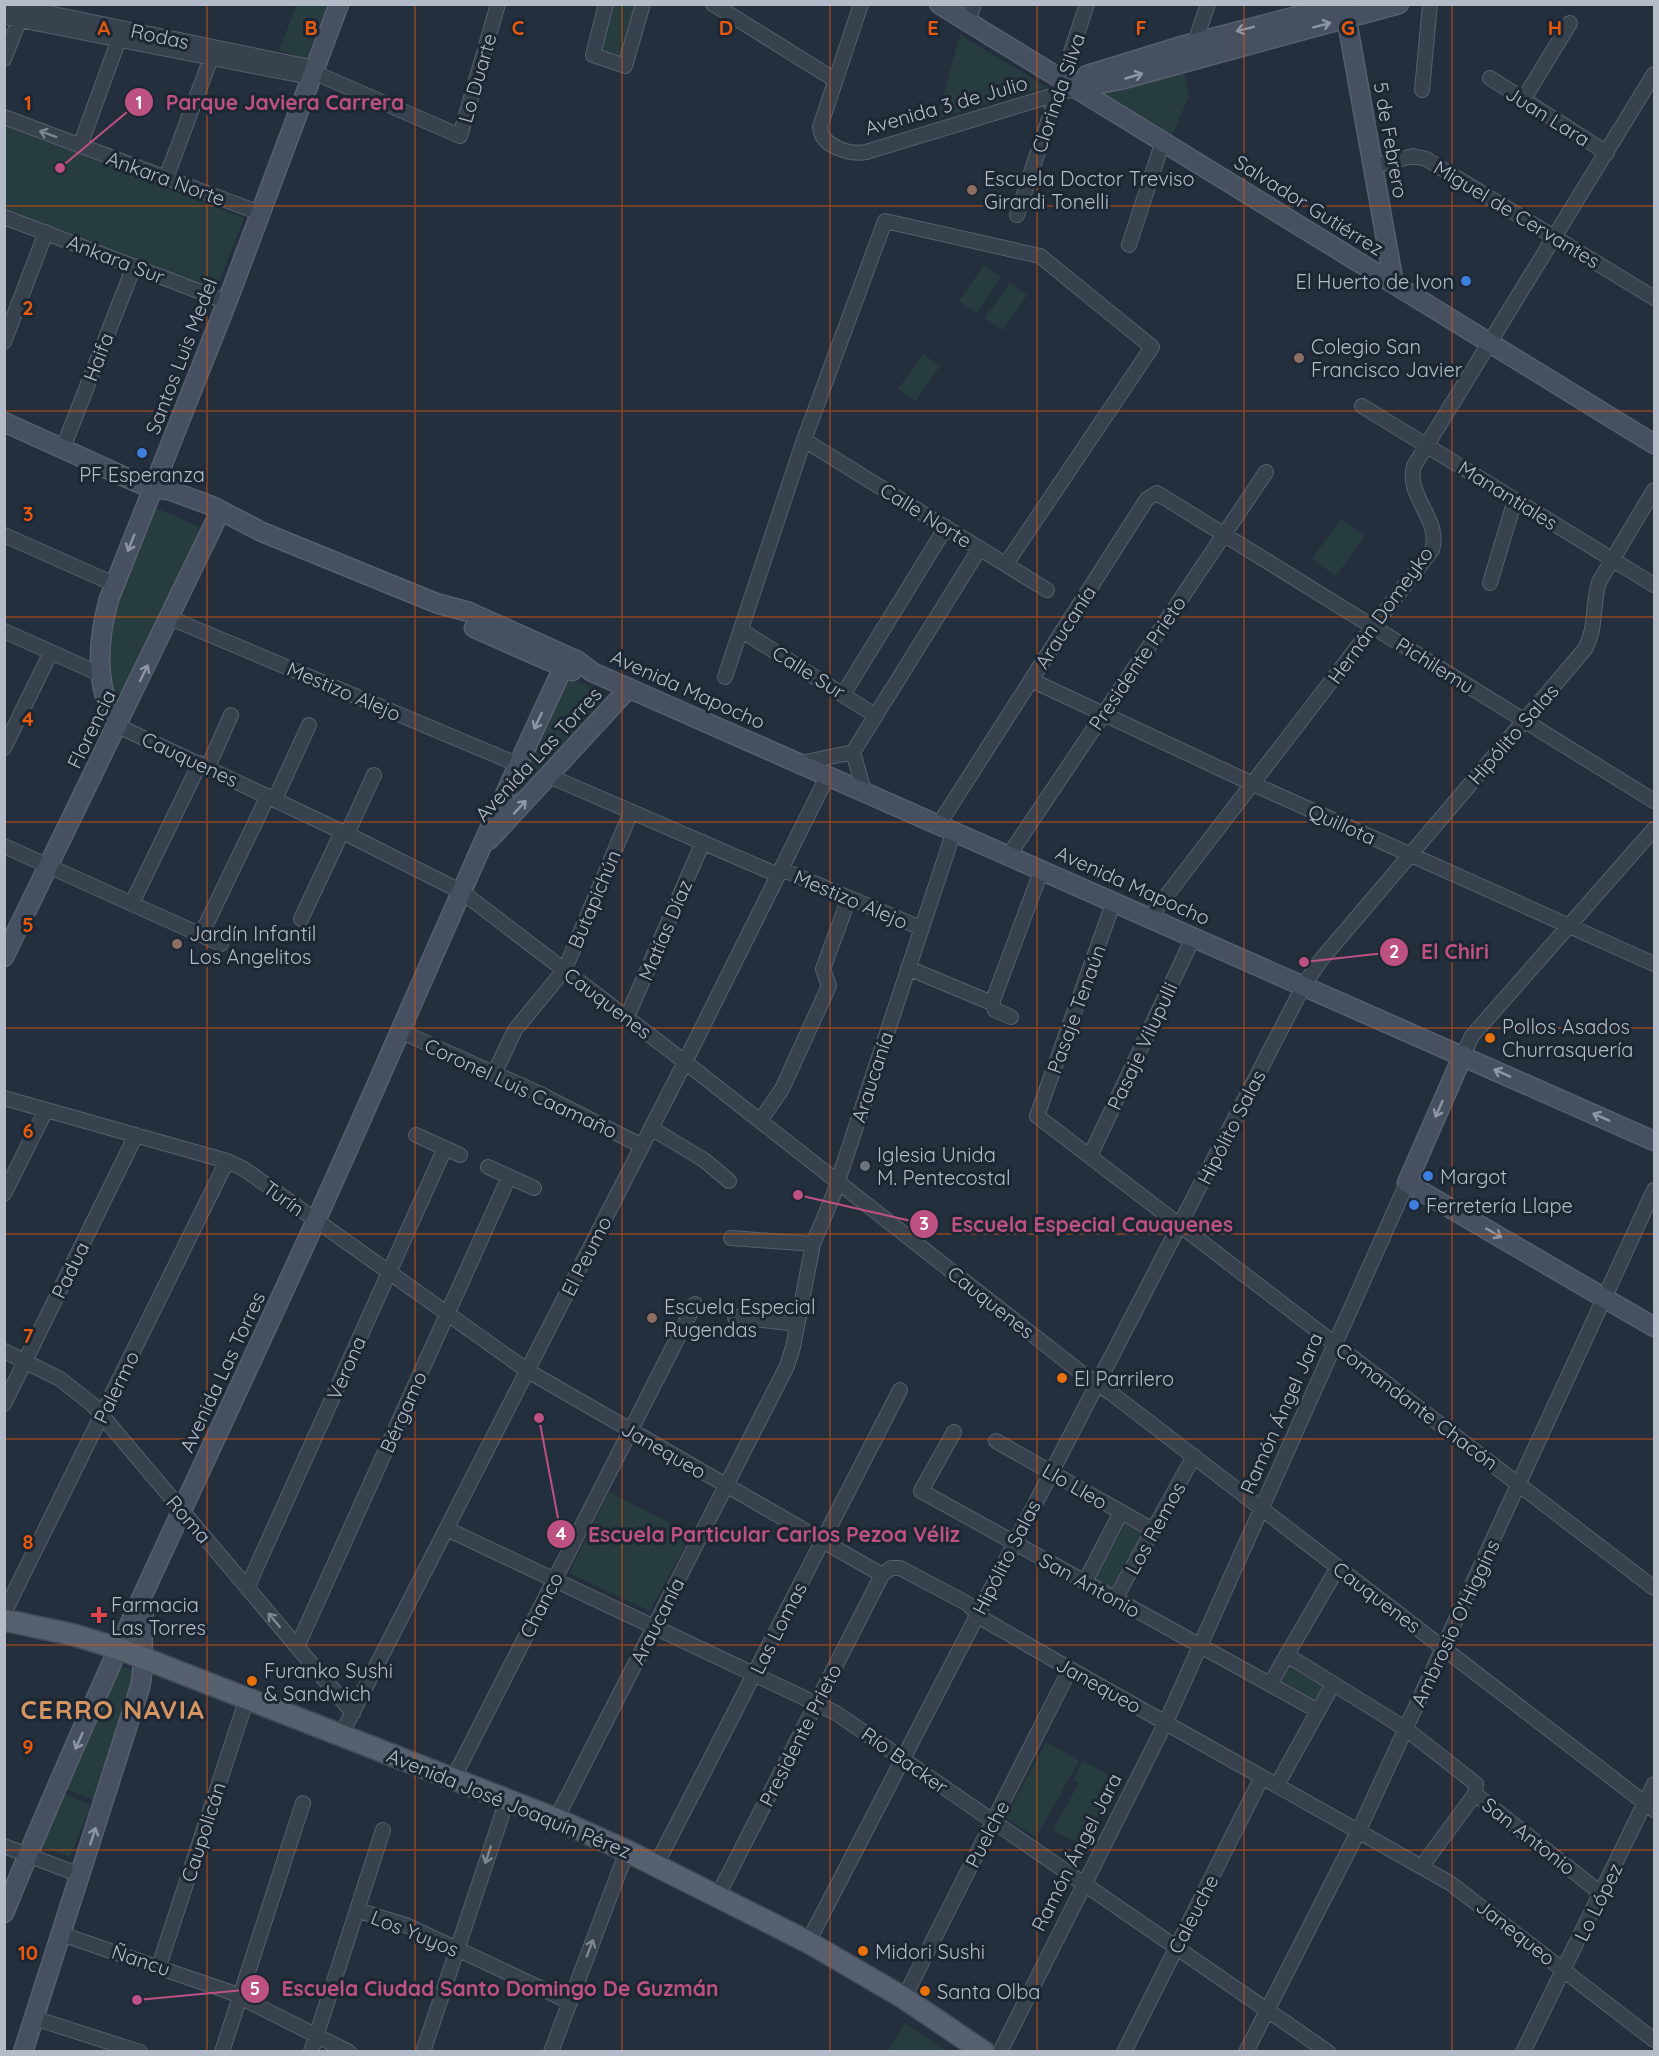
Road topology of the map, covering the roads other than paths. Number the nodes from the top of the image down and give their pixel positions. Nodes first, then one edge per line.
1 (5, 4) edge
2 (339, 4) edge
3 (498, 4) edge
4 (606, 4) edge
5 (643, 4) edge
6 (713, 4) edge
7 (861, 4) edge
8 (939, 4) edge
9 (974, 4) edge
10 (1087, 4) edge
11 (1208, 4) edge
12 (1399, 4) edge
13 (1430, 4) edge
14 (1344, 9) edge
15 (23, 11) edge
16 (4, 17) edge
17 (968, 22) junction
18 (1570, 23) dead end
19 (119, 39) junction
20 (1195, 42) junction
21 (211, 58) junction
22 (4, 59) edge
23 (314, 70) junction
24 (1654, 74) edge
25 (1490, 78) dead end
26 (835, 80) junction
27 (1066, 88) junction
28 (1422, 90) dead end
29 (1523, 100) junction
30 (4, 117) edge
31 (1163, 141) junction
32 (80, 146) junction
33 (1607, 153) junction
34 (1373, 166) junction
35 (166, 178) junction
36 (260, 213) junction
37 (1017, 215) dead end
38 (4, 216) edge
39 (46, 232) junction
40 (1555, 237) junction
41 (1129, 245) dead end
42 (134, 266) junction
43 (1394, 284) junction
44 (1652, 292) edge
45 (227, 302) junction
46 (4, 342) edge
47 (1490, 343) junction
48 (1362, 406) dead end
49 (4, 422) edge
50 (804, 440) junction
51 (1654, 444) edge
52 (1427, 446) junction
53 (63, 448) junction
54 (1266, 472) dead end
55 (153, 488) junction
56 (1654, 490) edge
57 (1154, 493) joint
58 (1515, 500) junction
59 (214, 513) junction
60 (946, 527) junction
61 (1224, 534) junction
62 (4, 535) edge
63 (980, 549) junction
64 (1612, 559) junction
65 (1006, 564) junction
66 (1490, 583) dead end
67 (114, 584) junction
68 (1654, 585) edge
69 (1047, 590) dead end
70 (436, 603) junction
71 (170, 618) junction
72 (1373, 626) junction
73 (4, 630) edge
74 (741, 630) junction
75 (51, 652) junction
76 (563, 668) junction
77 (592, 672) junction
78 (100, 674) junction
79 (725, 677) dead end
80 (1031, 680) junction
81 (629, 688) junction
82 (844, 693) junction
83 (1104, 714) junction
84 (231, 715) dead end
85 (876, 716) junction
86 (1524, 720) junction
87 (309, 725) dead end
88 (118, 726) junction
89 (4, 748) edge
90 (853, 752) junction
91 (801, 763) junction
92 (517, 764) junction
93 (204, 765) junction
94 (374, 775) dead end
95 (828, 775) junction
96 (549, 776) junction
97 (1253, 784) junction
98 (864, 791) junction
99 (271, 797) junction
100 (1654, 801) edge
101 (631, 812) junction
102 (947, 827) junction
103 (1654, 829) edge
104 (345, 833) junction
105 (703, 842) junction
106 (4, 846) edge
107 (480, 850) junction
108 (1009, 855) junction
109 (1410, 855) junction
110 (48, 868) junction
111 (1042, 869) junction
112 (780, 872) junction
113 (462, 892) junction
114 (849, 898) junction
115 (1114, 901) junction
116 (132, 903) junction
117 (1150, 917) junction
118 (301, 919) dead end
119 (1569, 926) junction
120 (921, 928) junction
121 (201, 934) junction
122 (1194, 936) junction
123 (220, 944) dead end
124 (4, 957) edge
125 (1654, 964) edge
126 (908, 968) junction
127 (565, 969) junction
128 (1304, 986) junction
129 (992, 1003) junction
130 (627, 1017) junction
131 (1011, 1017) dead end
132 (400, 1031) junction
133 (1462, 1056) junction
134 (685, 1062) junction
135 (494, 1074) junction
136 (4, 1098) edge
137 (46, 1110) junction
138 (1037, 1116) joint
139 (760, 1121) junction
140 (651, 1128) junction
141 (416, 1135) dead end
142 (136, 1136) junction
143 (1654, 1141) edge
144 (642, 1146) junction
145 (445, 1148) junction
146 (460, 1155) dead end
147 (1090, 1156) junction
148 (227, 1161) junction
149 (488, 1167) dead end
150 (509, 1177) junction
151 (729, 1181) dead end
152 (838, 1182) junction
153 (1407, 1183) junction
154 (534, 1188) dead end
155 (1654, 1190) edge
156 (4, 1194) edge
157 (316, 1221) junction
158 (1181, 1226) junction
159 (731, 1238) dead end
160 (813, 1244) junction
161 (389, 1273) junction
162 (1605, 1298) junction
163 (694, 1304) dead end
164 (447, 1314) junction
165 (735, 1317) dead end
166 (797, 1324) junction
167 (1654, 1327) edge
168 (1336, 1344) junction
169 (4, 1351) edge
170 (26, 1361) junction
171 (528, 1371) junction
172 (1097, 1384) junction
173 (900, 1390) dead end
174 (4, 1404) edge
175 (102, 1414) junction
176 (630, 1431) junction
177 (954, 1432) dead end
178 (996, 1441) dead end
179 (1194, 1456) junction
180 (1050, 1472) junction
181 (1520, 1484) junction
182 (726, 1486) junction
183 (1263, 1509) junction
184 (183, 1512) junction
185 (1121, 1512) junction
186 (447, 1529) junction
187 (1153, 1530) junction
188 (823, 1542) junction
189 (1013, 1542) junction
190 (1338, 1567) junction
191 (882, 1575) junction
192 (554, 1579) junction
193 (1085, 1582) junction
194 (149, 1584) junction
195 (247, 1588) junction
196 (1654, 1588) edge
197 (1115, 1599) junction
198 (4, 1613) edge
199 (977, 1613) junction
200 (4, 1620) edge
201 (654, 1626) junction
202 (1201, 1646) junction
203 (297, 1647) junction
204 (1444, 1648) junction
205 (120, 1649) junction
206 (1287, 1655) junction
207 (143, 1658) junction
208 (1070, 1669) junction
209 (755, 1673) junction
210 (1270, 1684) junction
211 (1333, 1684) junction
212 (247, 1698) junction
213 (817, 1702) junction
214 (1318, 1711) junction
215 (353, 1713) junction
216 (1166, 1722) junction
217 (1406, 1729) junction
218 (342, 1735) junction
219 (902, 1758) junction
220 (1262, 1777) junction
221 (453, 1779) junction
222 (1654, 1784) edge
223 (1277, 1785) junction
224 (1475, 1794) junction
225 (507, 1800) junction
226 (303, 1803) dead end
227 (1650, 1807) edge
228 (556, 1819) junction
229 (994, 1821) junction
230 (383, 1830) dead end
231 (1359, 1830) junction
232 (4, 1846) edge
233 (627, 1851) junction
234 (28, 1855) junction
235 (656, 1865) junction
236 (1422, 1866) junction
237 (80, 1875) junction
238 (1085, 1884) junction
239 (718, 1894) junction
240 (1602, 1894) junction
241 (357, 1910) junction
242 (4, 1913) edge
243 (61, 1934) junction
244 (808, 1942) junction
245 (1177, 1947) junction
246 (457, 1949) junction
247 (159, 1966) junction
248 (1564, 1971) junction
249 (240, 1997) junction
250 (904, 1998) junction
251 (570, 2002) junction
252 (1267, 2009) junction
253 (34, 2018) junction
254 (317, 2035) junction
255 (1654, 2040) edge
256 (134, 2051) edge
257 (23, 2052) edge
258 (222, 2052) edge
259 (311, 2052) edge
260 (349, 2052) edge
261 (423, 2052) edge
262 (551, 2052) edge
263 (984, 2052) edge
264 (1000, 2052) edge
265 (1124, 2052) edge
266 (1246, 2052) edge
267 (1328, 2052) edge
268 (1524, 2052) edge

1 - 15 street, Rodas
2 - 23 main road, Santos Luis Medel
3 - 23 street, Lo Duarte
4 - 5 street
6 - 26 street
7 - 26 street
8 - 17 main road, Salvador Gutiérrez
9 - 17 street
10 - 27 street, Clorinda Silva
11 - 20 street
12 - 14 main road, Avenida 3 de Julio
13 - 28 street
14 -> 20 main road, Avenida 3 de Julio
27 -> 14 main road, Avenida 3 de Julio
14 - 34 main road, 5 de Febrero
15 - 16 street, Rodas
15 - 19 street, Rodas
15 - 22 street
15 - 23 street, Rodas
17 - 27 main road, Salvador Gutiérrez
18 - 29 street
19 - 21 street, Rodas
19 - 32 street
20 - 27 main road, Avenida 3 de Julio
21 - 23 street, Rodas
21 - 35 street
23 - 36 main road, Santos Luis Medel
24 - 33 street, Hernán Domeyko
25 - 29 street, Juan Lara
26 - 27 street, Avenida 3 de Julio
27 - 31 main road, Salvador Gutiérrez
27 - 37 street, Clorinda Silva
29 - 33 street, Juan Lara
32 -> 30 street, Ankara Norte
31 - 41 street
31 - 43 main road, Salvador Gutiérrez
32 - 35 street, Ankara Norte
33 - 40 street, Hernán Domeyko
34 - 40 street, Miguel de Cervantes
34 - 43 main road, 5 de Febrero
35 - 36 street, Ankara Norte
36 - 45 main road, Santos Luis Medel
38 - 39 street, Ankara Sur
39 - 42 street, Ankara Sur
39 - 46 street
40 - 44 street, Miguel de Cervantes
40 - 47 street, Hernán Domeyko
42 - 45 street, Ankara Sur
42 - 53 street, Haifa
43 - 47 main road, Salvador Gutiérrez
45 - 55 main road, Santos Luis Medel
47 - 51 main road, Salvador Gutiérrez
47 - 52 street, Hernán Domeyko
48 - 52 street, Manantiales
49 - 53 main road, Avenida Mapocho
50 - 60 street, Calle Norte
50 - 65 street
50 - 74 street
52 - 58 street, Manantiales
52 - 72 street, Hernán Domeyko
53 - 55 main road, Avenida Mapocho
54 - 61 street, Presidente Prieto
55 - 59 main road, Avenida Mapocho
55 -> 67 main road, Santos Luis Medel
56 - 64 street, Hipólito Salas
57 - 61 street, Pichilemu
57 - 80 street, Araucanía
58 - 64 street, Manantiales
58 - 66 street
59 - 70 main road, Avenida Mapocho
59 - 71 main road, Florencia
60 - 63 street, Calle Norte
60 - 82 street
61 - 72 street, Pichilemu
61 - 83 street, Presidente Prieto
62 - 67 street
63 - 65 street, Calle Norte
63 - 85 street
64 - 68 street, Manantiales
64 - 86 street, Hipólito Salas
65 - 69 street, Calle Norte
67 - 78 main road, Santos Luis Medel
70 - 76 main road, Avenida Mapocho
70 - 77 main road, Avenida Mapocho
88 -> 71 main road, Florencia
71 - 92 street, Mestizo Alejo
72 - 86 street, Pichilemu
72 - 97 street, Hernán Domeyko
73 - 75 street
74 - 79 street
74 - 82 street, Calle Sur
75 - 78 street
75 - 89 street
76 - 77 main road, Avenida Mapocho
76 -> 92 main road, Avenida Las Torres
77 - 81 main road, Avenida Mapocho
78 - 88 main road, Santos Luis Medel
80 - 83 street, Quillota
80 - 102 street, Araucanía
81 - 91 main road, Avenida Mapocho
81 - 96 main road, Avenida Las Torres
82 - 85 street, Calle Sur
83 - 97 street, Quillota
83 - 108 street, Presidente Prieto
84 - 93 street
85 - 90 street
86 - 100 street, Pichilemu
86 - 109 street, Hipólito Salas
87 - 99 street
88 - 93 street, Cauquenes
88 - 110 main road, Florencia
90 - 91 street
90 - 98 street
91 - 95 main road, Avenida Mapocho
92 - 107 main road, Avenida Las Torres
93 - 99 street, Cauquenes
93 - 116 street
94 - 104 street
95 - 98 main road, Avenida Mapocho
95 - 112 street, El Peumo
96 - 101 street, Mestizo Alejo
107 -> 96 main road, Avenida Las Torres
97 - 109 street, Quillota
97 - 117 street, Hernán Domeyko
98 - 102 main road, Avenida Mapocho
99 - 104 street, Cauquenes
99 - 121 street
101 - 105 street, Mestizo Alejo
101 - 127 street, Butapichún
102 - 108 main road, Avenida Mapocho
102 - 120 street, Araucanía
103 - 119 street, Ramón Ángel Jara
104 - 113 street, Cauquenes
104 - 118 street
105 - 112 street, Mestizo Alejo
105 - 130 street, Matías Díaz
106 - 110 street
107 - 113 main road, Avenida Las Torres
108 - 111 main road, Avenida Mapocho
109 - 119 street, Quillota
109 - 128 street, Hipólito Salas
110 - 116 street
110 - 124 main road, Florencia
111 - 115 main road, Avenida Mapocho
111 - 129 street
112 - 114 street, Mestizo Alejo
112 - 134 street, El Peumo
113 - 127 street, Cauquenes
113 - 132 main road, Avenida Las Torres
114 - 120 street, Mestizo Alejo
114 - 139 street
115 - 117 main road, Avenida Mapocho
115 - 138 street, Pasaje Tenaún
116 - 121 street
117 - 122 main road, Avenida Mapocho
119 - 125 street, Quillota
119 - 133 street, Ramón Ángel Jara
120 - 126 street, Araucanía
121 - 123 street
122 - 128 main road, Avenida Mapocho
122 - 147 street, Pasaje Vilupulli
126 - 129 street
126 - 152 street, Araucanía
127 - 130 street, Cauquenes
127 - 135 street, Butapichún
128 - 133 main road, Avenida Mapocho
128 - 158 street, Hipólito Salas
129 - 131 street
130 - 134 street, Cauquenes
132 - 135 street, Coronel Luis Caamaño
132 - 157 main road, Avenida Las Torres
143 -> 133 main road, Avenida Mapocho
133 -> 153 main road, Ramón Ángel Jara
134 - 139 street, Cauquenes
134 - 140 street, El Peumo
135 - 144 street, Coronel Luis Caamaño
136 - 137 street, Turín
137 - 142 street, Turín
137 - 156 street
138 - 147 street, Comandante Chacón
139 - 152 street, Cauquenes
140 - 144 street, El Peumo
140 - 151 street
141 - 145 street
142 - 148 street, Turín
142 - 170 street, Padua
144 - 171 street, El Peumo
145 - 146 street
145 - 161 street, Verona
147 - 158 street, Comandante Chacón
148 - 157 street, Turín
148 - 175 street, Palermo
149 - 150 street
150 - 154 street
150 - 164 street, Bérgamo
152 - 160 street, Araucanía
152 - 172 street, Cauquenes
153 -> 162 main road
153 - 168 street, Ramón Ángel Jara
155 - 162 street, Ambrosio O'Higgins
157 - 161 street, Turín
157 - 184 main road, Avenida Las Torres
158 - 168 street, Comandante Chacón
158 - 172 street, Hipólito Salas
159 - 160 street
160 - 166 street, Araucanía
161 - 164 street, Turín
161 - 195 street, Verona
162 - 167 main road
162 - 181 street, Ambrosio O'Higgins
163 - 176 street, Chanco
164 - 171 street, Turín
164 - 203 street, Bérgamo
165 - 166 street
166 - 182 street, Araucanía
168 - 181 street, Comandante Chacón
168 - 183 street, Ramón Ángel Jara
169 - 170 street, Roma
170 - 174 street, Padua
170 - 175 street, Roma
171 - 176 street, Janequeo
171 - 186 street, El Peumo
172 - 179 street, Cauquenes
172 - 180 street, Hipólito Salas
173 - 188 street, Las Lomas
175 - 184 street, Roma
175 - 198 street, Palermo
176 - 182 street, Janequeo
176 - 192 street, Chanco
177 - 189 street, San Antonio
178 - 180 street, Llo Lleo
179 - 183 street, Cauquenes
179 - 187 street, Los Remos
180 - 185 street, Llo Lleo
180 - 189 street, Hipólito Salas
181 - 196 street, Comandante Chacón
181 - 204 street, Ambrosio O'Higgins
182 - 188 street, Janequeo
182 - 201 street, Araucanía
183 - 190 street, Cauquenes
183 - 202 street, Ramón Ángel Jara
184 - 194 main road, Avenida Las Torres
184 - 195 street, Roma
185 - 187 street, Llo Lleo
185 - 193 street
186 - 192 street, Río Backer
186 - 215 street, El Peumo
187 - 197 street, Los Remos
188 - 191 street, Janequeo
188 - 209 street, Las Lomas
189 - 193 street, San Antonio
189 - 199 street, Hipólito Salas
190 - 204 street, Cauquenes
190 - 206 street
191 - 199 street, Janequeo
191 - 213 street, Presidente Prieto
192 - 201 street, Río Backer
192 - 221 street, Chanco
193 - 197 street, San Antonio
194 - 205 main road, Avenida Las Torres
194 - 207 main road
203 -> 195 street, Roma
197 - 202 street, San Antonio
199 - 208 street, Janequeo
199 - 219 street, Hipólito Salas
200 - 205 main road, Avenida José Joaquín Pérez
201 - 209 street, Río Backer
201 - 228 street, Araucanía
202 - 210 street, San Antonio
202 - 216 street, Ramón Ángel Jara
203 - 215 street, Roma
204 - 217 street, Ambrosio O'Higgins
204 - 227 street, Cauquenes
205 - 207 main road, Avenida José Joaquín Pérez
205 -> 234 main road, Avenida Las Torres
206 - 210 street
206 - 211 street, San Antonio
207 - 212 main road, Avenida José Joaquín Pérez
237 -> 207 main road
208 - 216 street, Janequeo
208 - 229 street, Puelche
209 - 213 street, Río Backer
209 - 235 street, Las Lomas
210 - 214 street, San Antonio
211 - 214 street
211 - 217 street, San Antonio
212 - 218 main road, Avenida José Joaquín Pérez
212 - 247 street, Caupolicán
213 - 219 street, Río Backer
213 - 239 street, Presidente Prieto
214 - 223 street
215 - 218 street, El Peumo
216 - 220 street, Janequeo
216 - 238 street, Ramón Ángel Jara
217 - 224 street, San Antonio
217 - 231 street, Ambrosio O'Higgins
218 - 221 main road, Avenida José Joaquín Pérez
219 - 229 street, Río Backer
219 - 244 street, Hipólito Salas
220 - 223 street, Janequeo
220 - 245 street, Caleuche
221 - 225 main road, Avenida José Joaquín Pérez
222 - 227 street, Lo López
223 - 231 street, Janequeo
224 - 236 street
224 - 240 street, San Antonio
225 - 228 main road, Avenida José Joaquín Pérez
225 -> 246 street
226 - 249 street
227 - 240 street, Lo López
228 - 233 main road, Avenida José Joaquín Pérez
229 - 238 street, Río Backer
229 - 250 street, Puelche
230 - 241 street
231 - 236 street, Janequeo
231 - 252 street, Ambrosio O'Higgins
232 - 234 street
233 - 235 main road, Avenida José Joaquín Pérez
251 -> 233 street
234 - 237 street
234 - 242 main road, Avenida Las Torres
235 - 239 main road, Avenida José Joaquín Pérez
236 - 248 street, Janequeo
237 - 243 main road
238 - 245 street, Río Backer
238 - 264 street, Ramón Ángel Jara
239 - 244 main road, Avenida José Joaquín Pérez
240 - 248 street, Lo López
241 - 246 street, Los Yuyos
241 - 254 street
243 - 247 street, Ñancu
243 - 253 main road
244 - 250 main road, Avenida José Joaquín Pérez
245 - 252 street, Río Backer
245 - 265 street, Caleuche
246 - 251 street, Los Yuyos
246 - 261 street
247 - 249 street, Ñancu
248 - 255 street, Janequeo
248 - 268 street, Lo López
249 - 254 street, Ñancu
249 - 258 street
250 - 263 main road, Avenida José Joaquín Pérez
251 - 262 street
252 - 266 street, Ambrosio O'Higgins
252 - 267 street, Río Backer
253 - 256 street
253 - 257 main road
254 - 259 street
254 - 260 street, Ñancu

